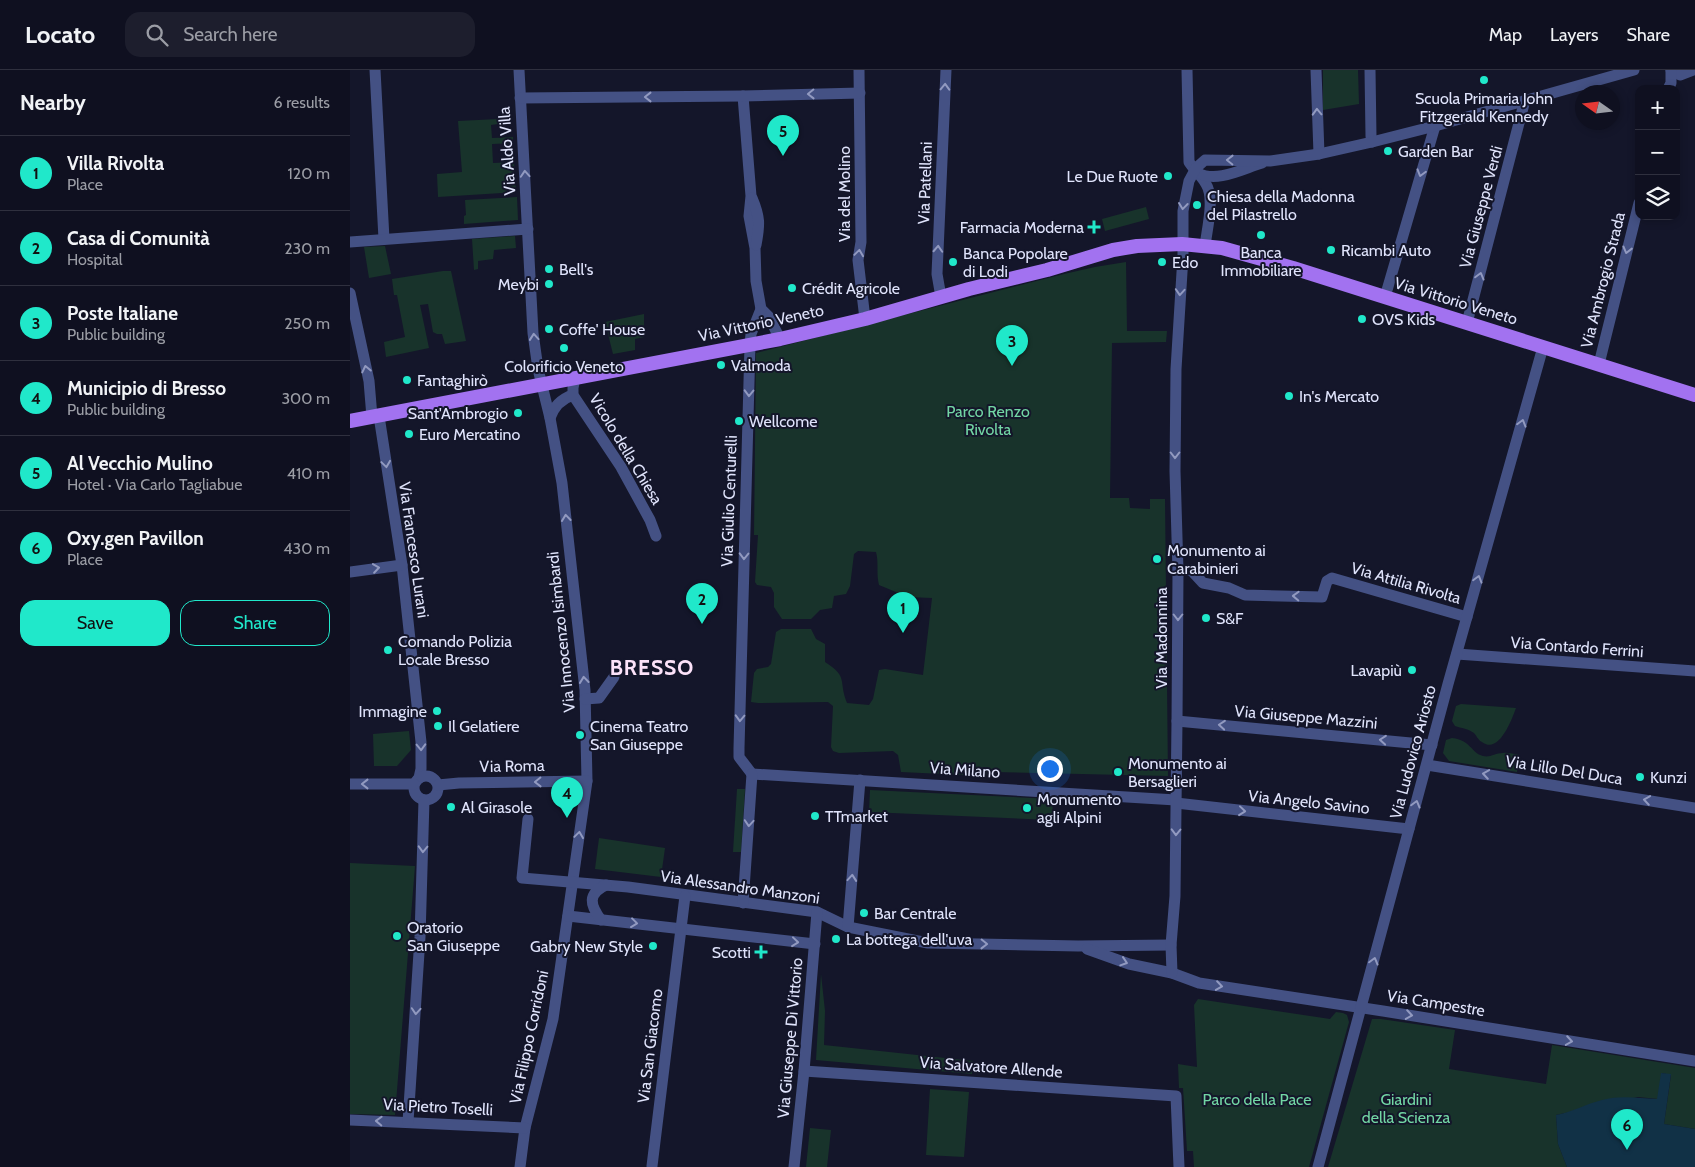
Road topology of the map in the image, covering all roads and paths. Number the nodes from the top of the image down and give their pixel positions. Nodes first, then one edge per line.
1 (375, 70) edge
2 (519, 70) edge
3 (859, 70) edge
4 (946, 70) edge
5 (1186, 70) edge
6 (1316, 70) edge
7 (1370, 70) edge
8 (1634, 70) edge
9 (1671, 70) edge
10 (1693, 70) edge
11 (1695, 78) edge
12 (1670, 85) edge
13 (860, 93) junction
14 (744, 96) junction
15 (520, 98) junction
16 (1526, 100) junction
17 (1435, 126) junction
18 (1372, 142) junction
19 (1319, 154) junction
20 (1270, 161) junction
21 (1195, 171) junction
22 (1635, 219) edge
23 (528, 229) junction
24 (384, 239) junction
25 (350, 242) edge
26 (1182, 244) junction
27 (1205, 246) junction
28 (350, 293) edge
29 (941, 297) junction
30 (1385, 297) junction
31 (762, 309) junction
32 (865, 319) junction
33 (1467, 323) junction
34 (780, 339) junction
35 (750, 345) junction
36 (1543, 347) junction
37 (1599, 364) junction
38 (575, 378) junction
39 (542, 385) junction
40 (574, 395) junction
41 (1695, 395) edge
42 (375, 416) junction
43 (550, 418) junction
44 (350, 421) edge
45 (656, 536) dead end
46 (402, 565) junction
47 (1178, 571) junction
48 (350, 572) edge
49 (1467, 618) junction
50 (1457, 654) junction
51 (1695, 671) edge
52 (614, 677) dead end
53 (585, 699) junction
54 (1177, 721) junction
55 (1432, 745) junction
56 (1427, 764) junction
57 (752, 774) junction
58 (860, 780) junction
59 (417, 781) junction
60 (587, 781) junction
61 (350, 784) edge
62 (438, 785) junction
63 (424, 800) junction
64 (1176, 802) junction
65 (1695, 808) edge
66 (528, 819) dead end
67 (1409, 830) junction
68 (573, 884) junction
69 (606, 885) junction
70 (685, 896) junction
71 (743, 902) junction
72 (817, 912) junction
73 (568, 916) junction
74 (601, 920) junction
75 (848, 927) junction
76 (681, 929) junction
77 (815, 944) junction
78 (1171, 945) junction
79 (1078, 946) junction
80 (1172, 973) junction
81 (1361, 1008) junction
82 (1695, 1060) edge
83 (804, 1071) junction
84 (350, 1120) edge
85 (408, 1122) junction
86 (525, 1128) junction
87 (652, 1166) edge
88 (520, 1167) edge
89 (794, 1167) edge
90 (1179, 1167) edge
91 (1318, 1167) edge

1 - 24 street
2 - 15 street, Via Aldo Villa
3 - 13 street, Via del Molino
29 -> 4 street, Via Patellani
5 - 21 street
19 -> 6 street
7 - 18 street
8 - 16 street
9 - 10 street
9 - 12 street
10 - 11 street
13 -> 14 street
32 -> 13 street, Via del Molino
14 -> 15 street
14 - 31 street
23 -> 15 street, Via Aldo Villa
16 - 17 street
33 -> 16 street, Via Giuseppe Verdi
17 - 18 street
17 -> 30 street
18 - 19 street
19 - 20 street
20 - 21 street
20 -> 21 street
21 -> 26 street, Via Madonnina
21 - 27 street
22 -> 37 street, Via Ambrogio Strada
23 - 24 street
39 -> 23 street, Via Aldo Villa
24 - 25 street
26 - 27 main road, Via Vittorio Veneto
26 - 29 main road, Via Vittorio Veneto
26 -> 47 street, Via Madonnina
27 - 30 main road, Via Vittorio Veneto
42 -> 28 street, Via Francesco Lurani
29 - 32 main road, Via Vittorio Veneto
30 - 33 main road, Via Vittorio Veneto
31 - 34 street
31 - 35 street, Via Giulio Centurelli
32 - 34 main road, Via Vittorio Veneto
33 - 36 main road, Via Vittorio Veneto
34 - 35 main road, Via Vittorio Veneto
35 - 38 main road, Via Vittorio Veneto
35 -> 57 street, Via Giulio Centurelli
36 - 37 main road, Via Vittorio Veneto
49 -> 36 street, Via Ludovico Ariosto
37 - 41 main road, Via Vittorio Veneto
38 - 39 main road, Via Vittorio Veneto
38 - 40 street, Vicolo della Chiesa
39 - 42 main road, Via Vittorio Veneto
39 - 43 street, Via Innocenzo Isimbardi
40 - 43 street
40 - 45 street, Vicolo della Chiesa
42 - 44 main road, Via Vittorio Veneto
42 -> 46 street, Via Francesco Lurani
53 -> 43 street, Via Innocenzo Isimbardi
48 -> 46 street
46 -> 59 street, Via Francesco Lurani
49 -> 47 street, Via Attilia Rivolta
47 -> 54 street, Via Madonnina
49 - 50 street, Via Ludovico Ariosto
50 - 51 street, Via Contardo Ferrini
50 - 55 street, Via Ludovico Ariosto
52 - 53 street
53 - 60 street, Via Innocenzo Isimbardi
55 -> 54 street, Via Giuseppe Mazzini
54 - 64 street, Via Madonnina
55 - 56 street, Via Ludovico Ariosto
65 -> 56 street, Via Lillo Del Duca
67 -> 56 street, Via Ludovico Ariosto
57 - 58 street, Via Milano
57 -> 71 street
58 - 64 street, Via Milano
75 -> 58 street
59 -> 61 street
59 - 62 street
59 - 63 street
60 -> 62 street, Via Roma
68 -> 60 street, Via Innocenzo Isimbardi
62 - 63 street
63 -> 85 street
64 -> 67 street, Via Angelo Savino
64 -> 78 street, Via Madonnina
66 - 68 street
81 -> 67 street, Via Ludovico Ariosto
68 - 69 street, Via Alessandro Manzoni
68 - 73 street, Via Filippo Corridoni
69 - 70 street, Via Alessandro Manzoni
69 - 74 street
70 - 71 street, Via Alessandro Manzoni
70 - 76 street, Via San Giacomo
71 - 72 street, Via Alessandro Manzoni
72 - 75 street, Via Alessandro Manzoni
72 - 77 street, Via Giuseppe Di Vittorio
73 - 74 street
73 - 86 street, Via Filippo Corridoni
74 -> 76 street
75 -> 79 street, Via Alessandro Manzoni
76 -> 77 street
76 - 87 street, Via San Giacomo
77 - 83 street, Via Giuseppe Di Vittorio
78 - 79 street, Via Alessandro Manzoni
78 - 80 street, Via Madonnina
79 -> 80 street, Via Campestre
80 -> 81 street, Via Campestre
81 -> 82 street, Via Campestre
81 - 91 street, Via Ludovico Ariosto
83 - 89 street, Via Giuseppe Di Vittorio
83 - 90 street, Via Salvatore Allende
85 -> 84 street, Via Pietro Toselli
85 - 86 street, Via Pietro Toselli
86 - 88 street, Via Filippo Corridoni

